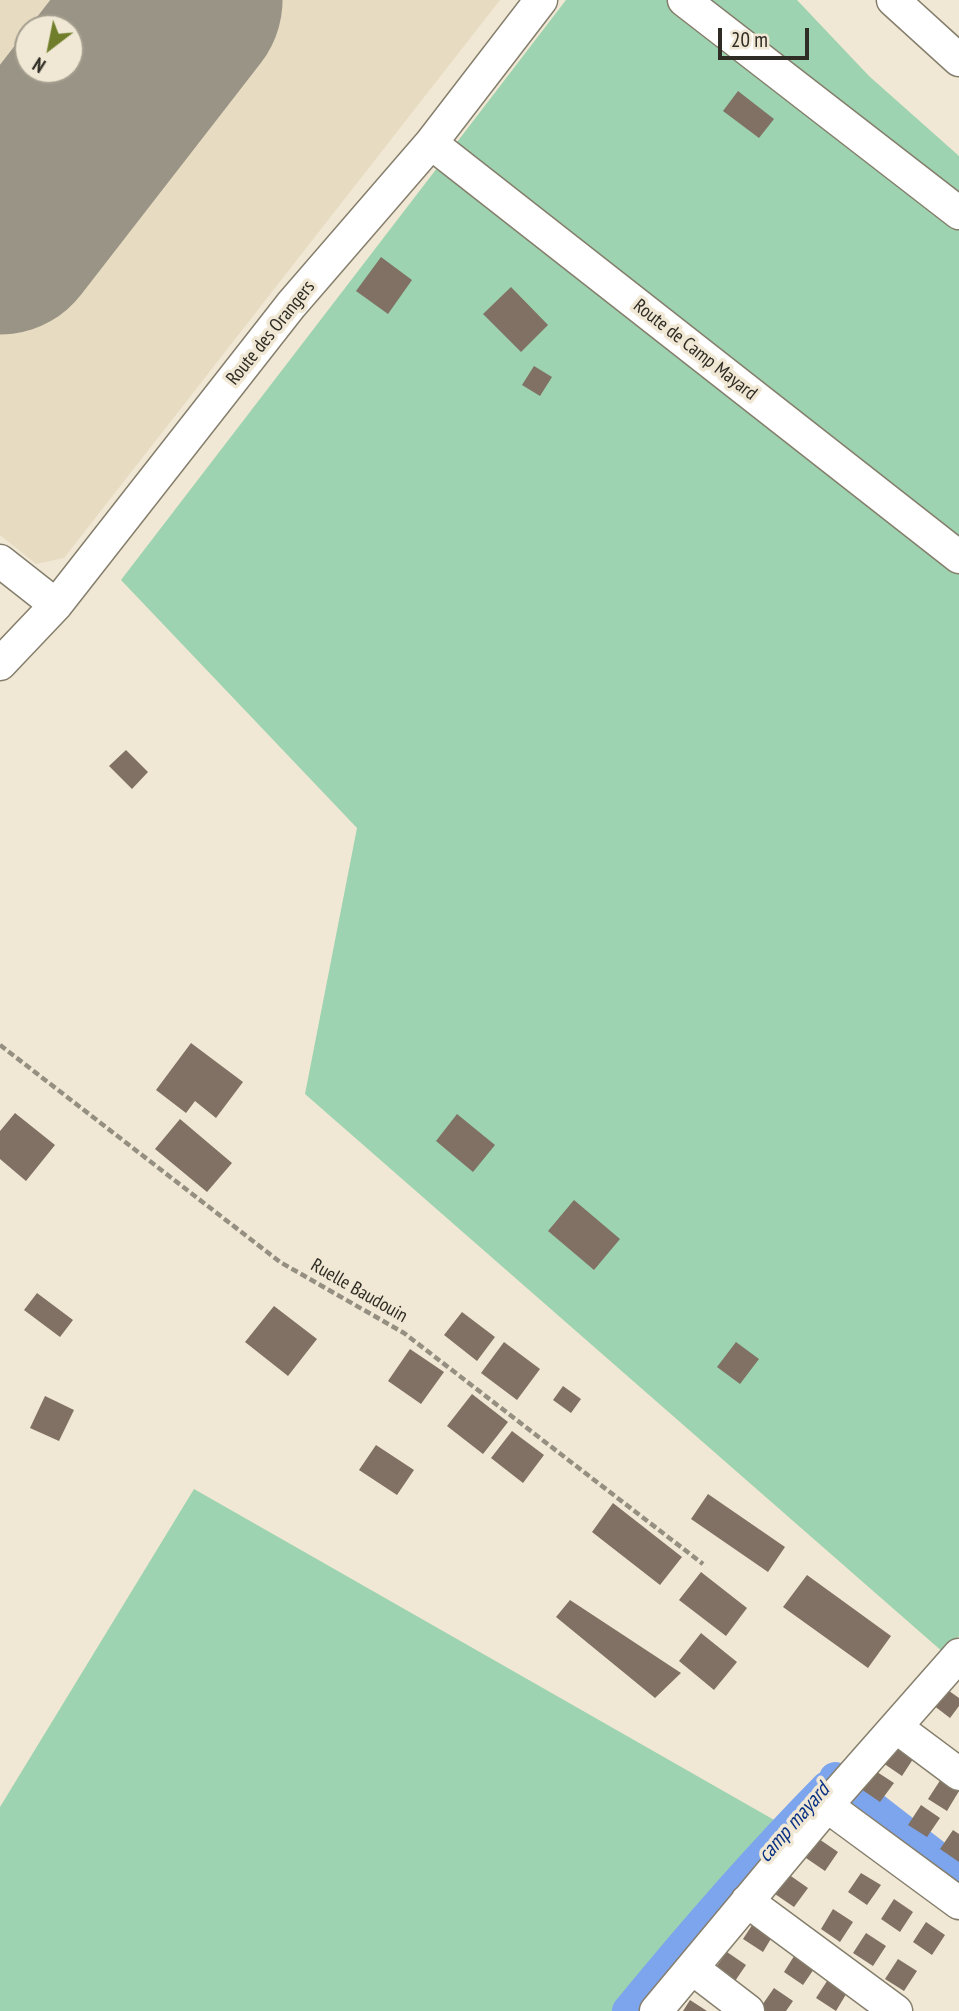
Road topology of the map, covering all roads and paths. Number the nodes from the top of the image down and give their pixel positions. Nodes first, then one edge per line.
1 (541, 0) edge
2 (684, 0) edge
3 (893, 0) edge
4 (959, 60) edge
5 (431, 143) junction
6 (959, 214) edge
7 (959, 557) edge
8 (0, 561) edge
9 (56, 605) junction
10 (0, 664) edge
11 (0, 1045) edge
12 (703, 1564) dead end
13 (959, 1655) edge
14 (896, 1727) junction
15 (959, 1774) edge
16 (842, 1789) dead end
17 (747, 1901) junction
18 (959, 1903) edge
19 (692, 1968) junction
20 (656, 2011) edge
21 (748, 2011) edge
22 (896, 2011) edge

1 - 5 street, Route des Orangers
2 - 6 street
3 - 4 street
5 - 7 street, Route de Camp Mayard
5 - 9 street, Route des Orangers
8 - 9 street
9 - 10 street, Route des Orangers
11 - 12 path, Ruelle Baudouin
13 - 14 street
14 - 15 street
14 - 16 street
17 - 18 street
17 - 19 street
17 - 22 street
19 - 20 street
19 - 21 street

